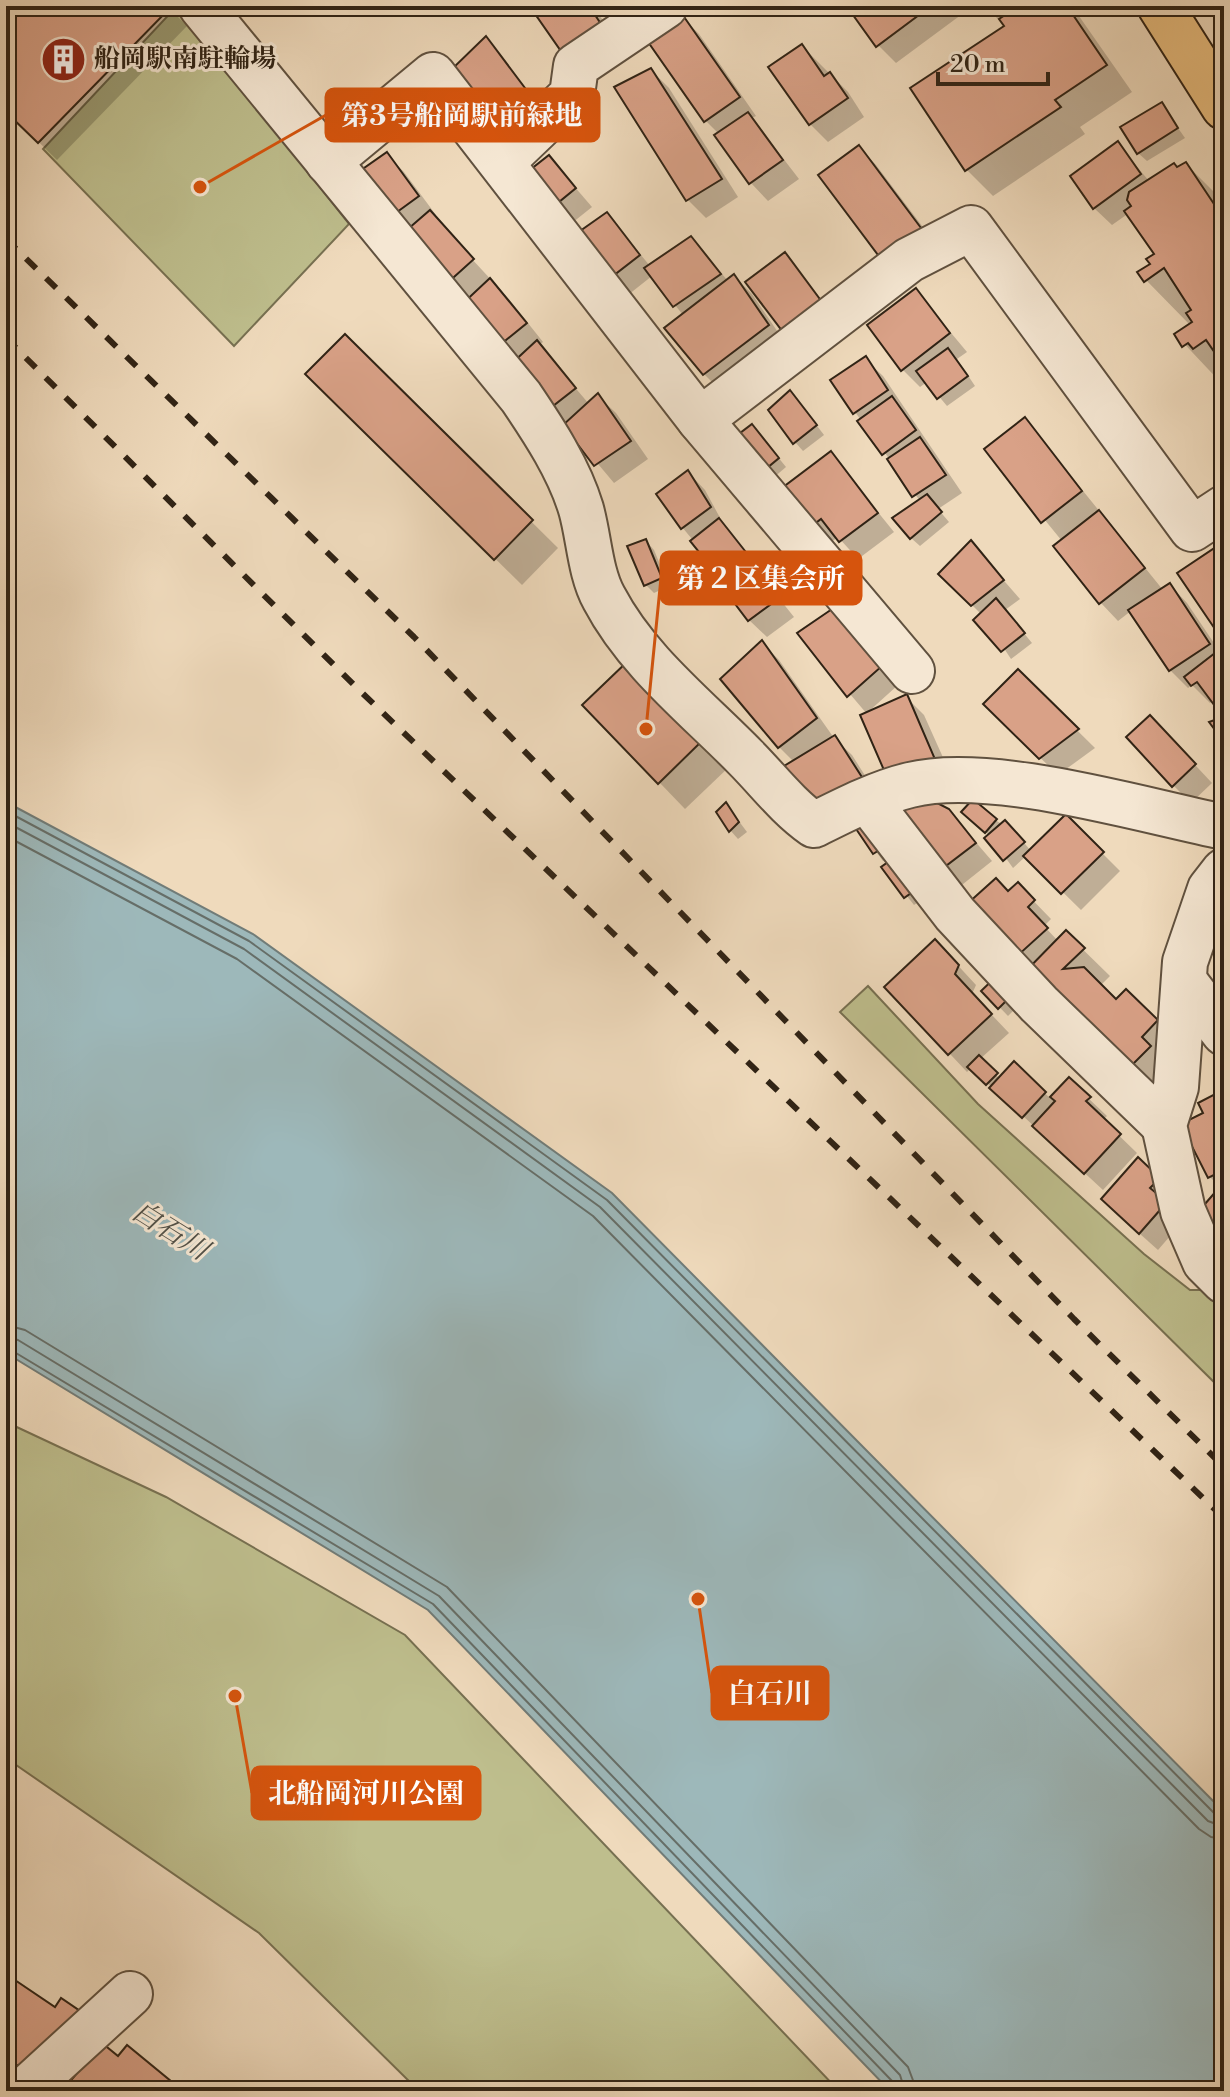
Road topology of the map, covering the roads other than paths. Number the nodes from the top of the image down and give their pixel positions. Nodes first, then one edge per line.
1 (201, 6) edge
2 (665, 6) edge
3 (1160, 6) edge
4 (1224, 107) edge
5 (328, 162) junction
6 (502, 162) junction
7 (700, 420) junction
8 (1224, 508) edge
9 (912, 671) dead end
10 (868, 801) junction
11 (1224, 827) edge
12 (1224, 871) edge
13 (1185, 982) junction
14 (1224, 1033) edge
15 (1164, 1125) junction
16 (1224, 1281) edge
17 (130, 1994) dead end
18 (24, 2084) edge

1 - 5 street
2 - 6 street
3 - 4 main road
5 - 6 street
5 - 10 street
6 - 7 street
7 - 8 street
7 - 9 street
10 - 11 street
10 - 15 street
12 - 13 street
13 - 14 street
13 - 15 street
15 - 16 street
17 - 18 street

